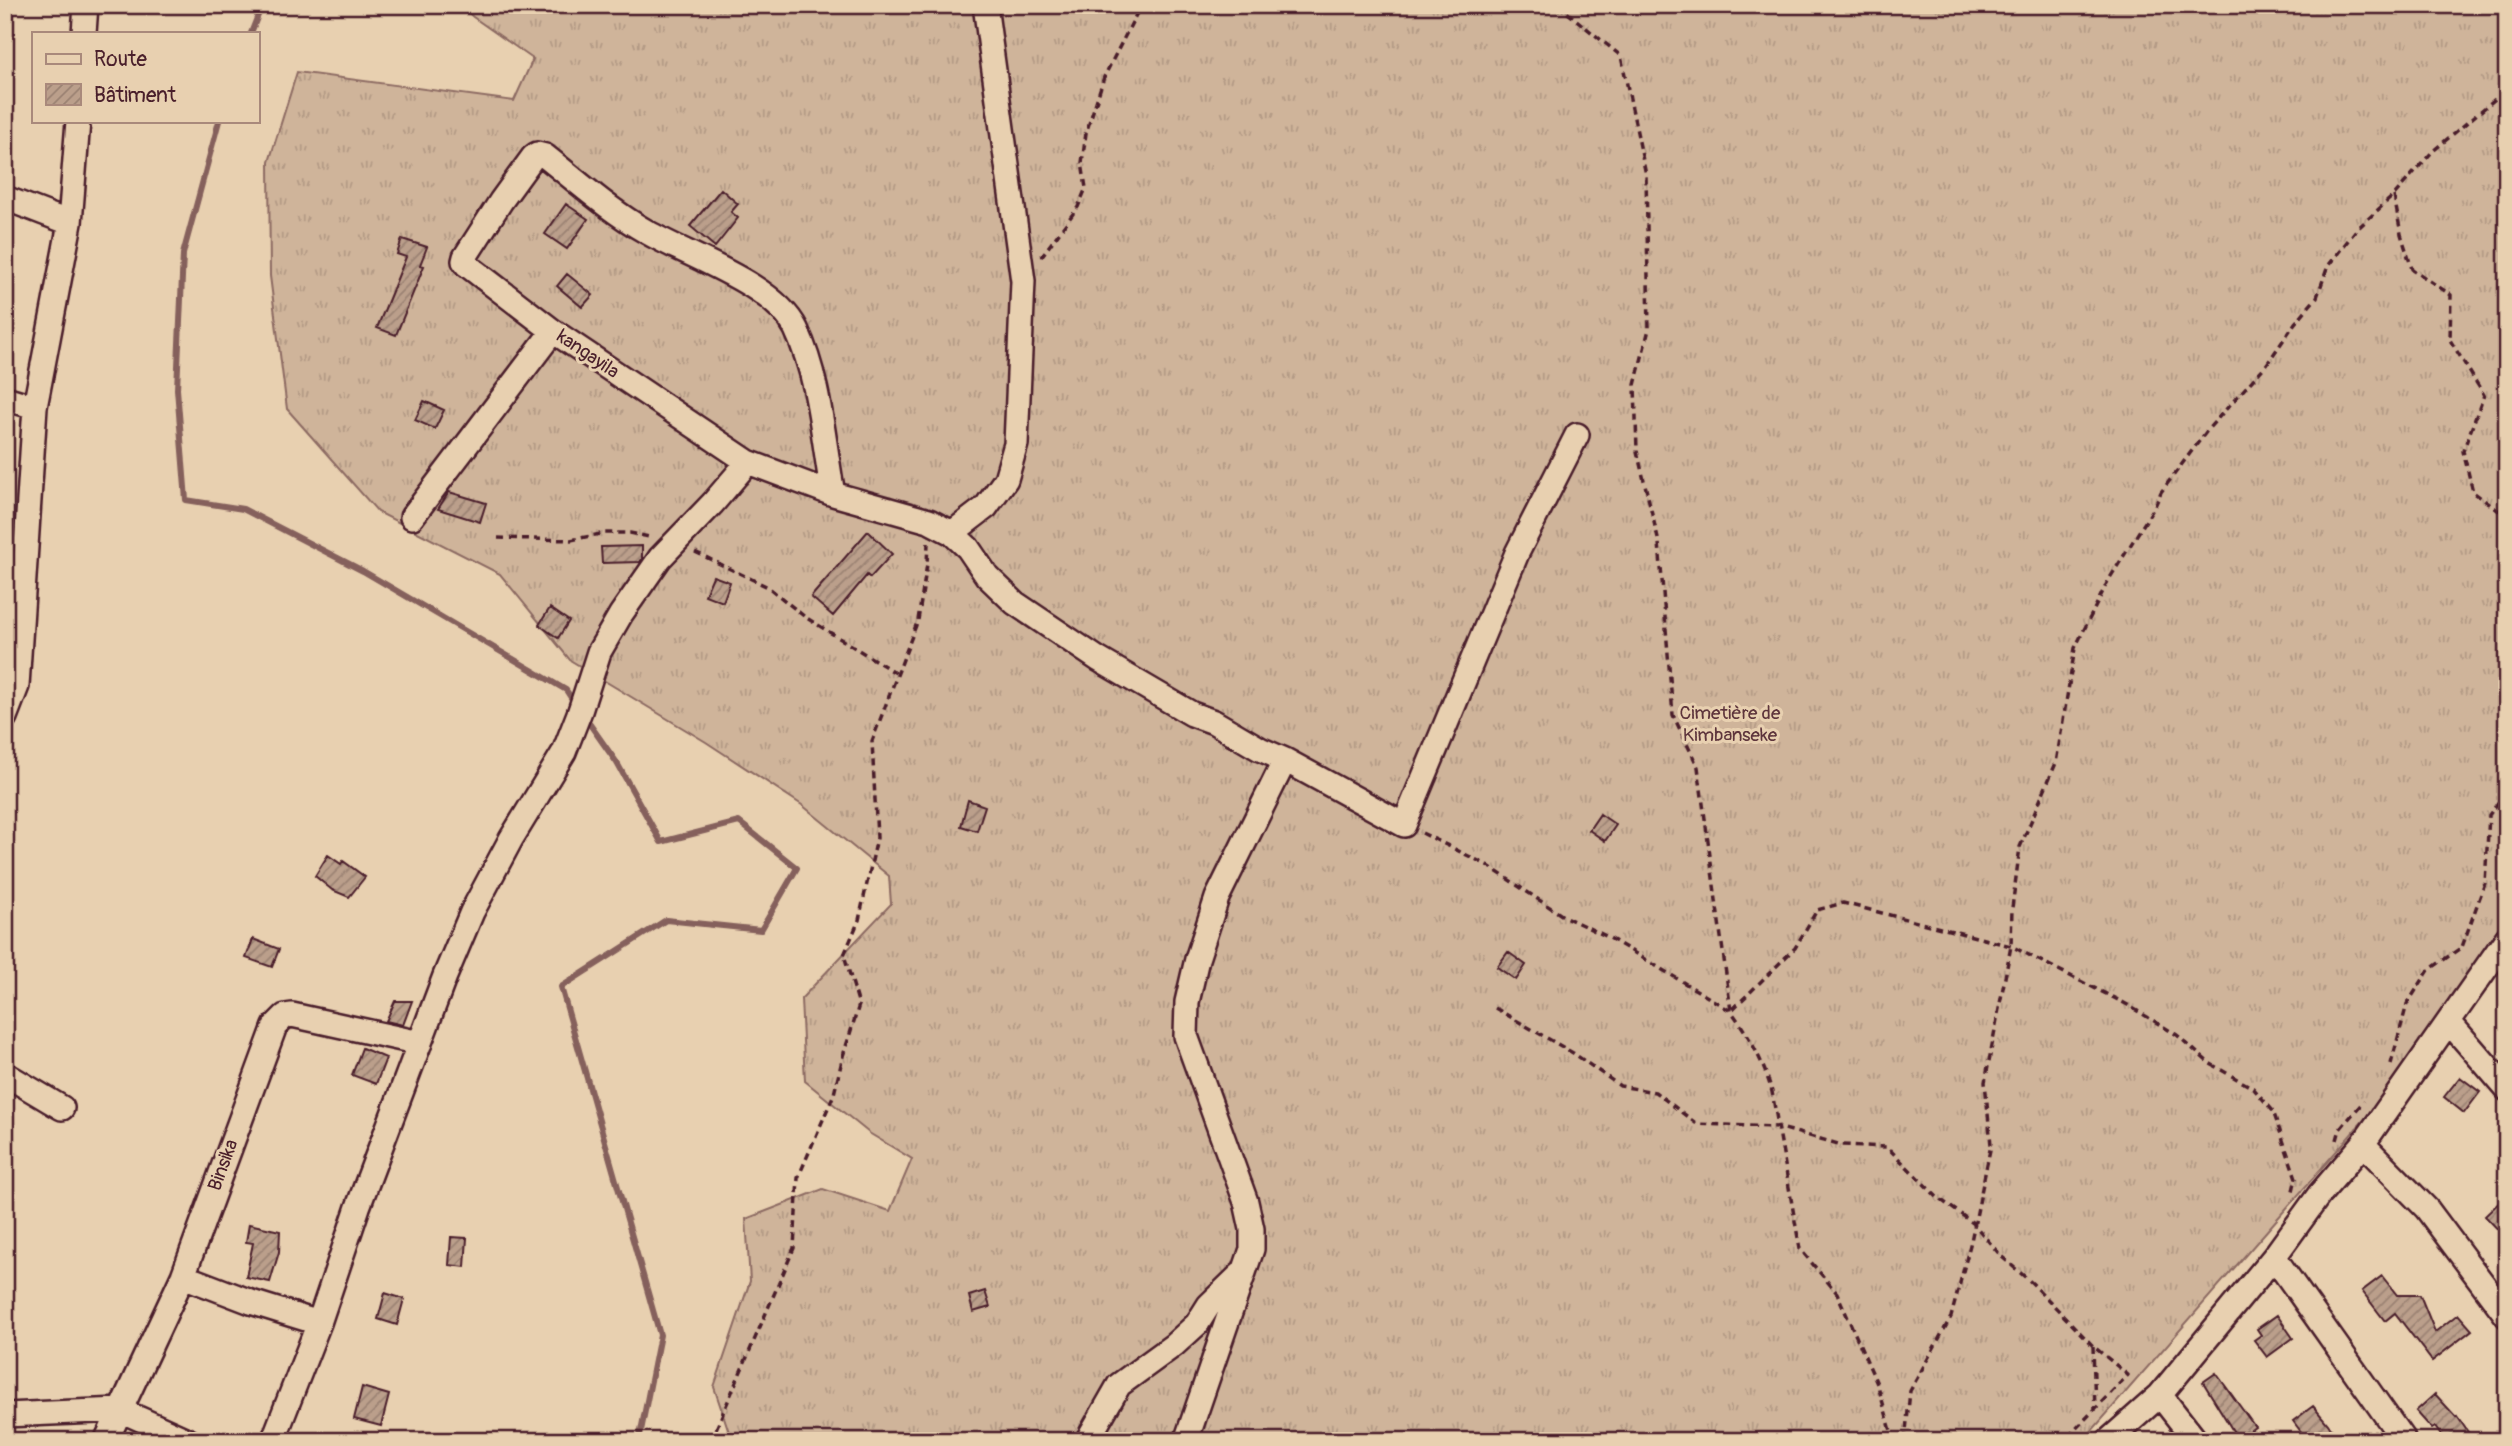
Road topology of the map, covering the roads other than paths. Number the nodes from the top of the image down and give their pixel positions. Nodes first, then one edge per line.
1 (86, 5) edge
2 (985, 5) edge
3 (84, 32) edge
4 (78, 122) edge
5 (5, 198) edge
6 (70, 223) junction
7 (553, 331) junction
8 (5, 398) edge
9 (35, 407) junction
10 (1577, 435) dead end
11 (748, 462) junction
12 (833, 495) junction
13 (412, 517) dead end
14 (952, 533) junction
15 (13, 596) edge
16 (5, 717) edge
17 (1285, 760) junction
18 (2507, 938) edge
19 (2449, 1022) junction
20 (420, 1043) junction
21 (5, 1074) edge
22 (2507, 1089) edge
23 (62, 1108) dead end
24 (2363, 1144) junction
25 (2274, 1257) junction
26 (1242, 1273) junction
27 (183, 1276) junction
28 (2507, 1316) edge
29 (318, 1323) junction
30 (2160, 1395) junction
31 (120, 1410) junction
32 (5, 1415) edge
33 (106, 1441) edge
34 (189, 1441) edge
35 (273, 1441) edge
36 (1087, 1441) edge
37 (1186, 1441) edge
38 (2108, 1441) edge
39 (2196, 1441) edge
40 (2404, 1441) edge

1 - 3 street
2 - 14 street
4 - 6 street
5 - 6 street
6 - 9 street
7 - 11 street, kangayila
7 - 12 street, kangayila
7 - 13 street
8 - 9 street
9 - 15 street
10 - 17 street
11 - 12 street, kangayila
11 - 20 street
12 - 14 street, kangayila
14 - 17 street
15 - 16 street
17 - 26 street
18 - 19 street
19 - 22 street
19 - 24 street
20 - 27 street, Binsika
20 - 29 street
21 - 23 street
24 - 25 street
24 - 28 street
25 - 30 street
25 - 40 street
26 - 36 street
26 - 37 street
27 - 29 street
27 - 31 street, Binsika
29 - 35 street
30 - 38 street
30 - 39 street
31 - 32 street
31 - 33 street, Binsika
31 - 34 street

